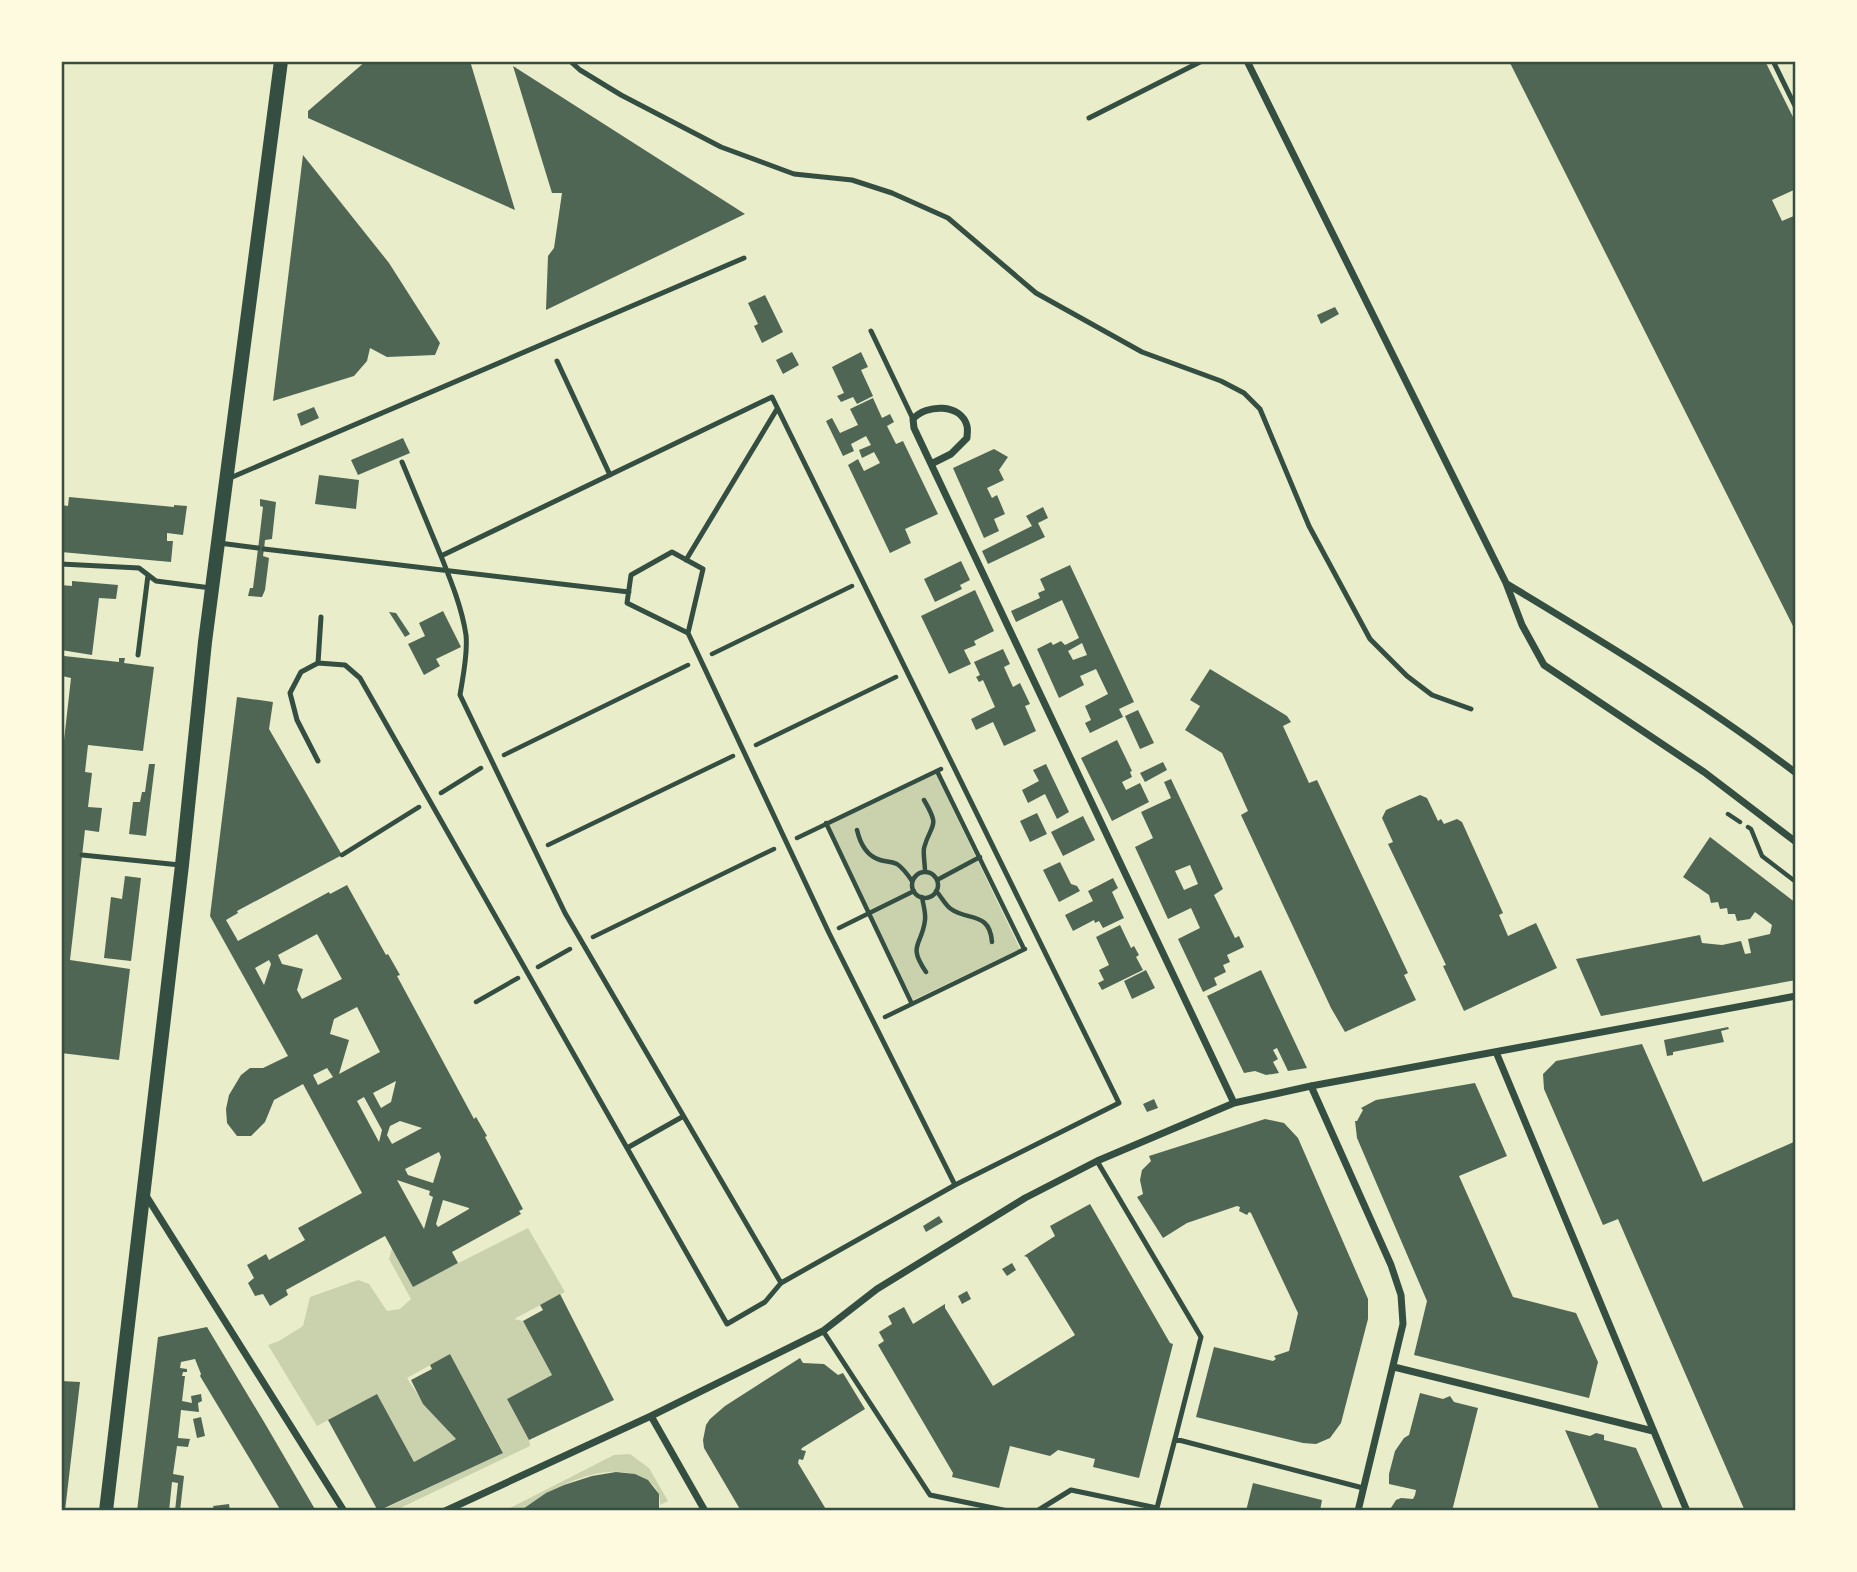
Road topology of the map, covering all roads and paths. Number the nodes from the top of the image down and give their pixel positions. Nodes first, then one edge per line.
1 (279, 61) edge
2 (570, 61) edge
3 (1202, 61) edge
4 (1247, 61) edge
5 (1773, 61) edge
6 (1796, 108) edge
7 (1089, 118) dead end
8 (744, 258) dead end
9 (871, 331) dead end
10 (557, 361) dead end
11 (777, 409) junction
12 (913, 419) junction
13 (402, 461) dead end
14 (931, 464) junction
15 (610, 475) junction
16 (227, 479) junction
17 (219, 543) junction
18 (441, 556) junction
19 (686, 560) junction
20 (61, 564) edge
21 (447, 570) junction
22 (148, 575) junction
23 (862, 581) junction
24 (1506, 583) junction
25 (214, 589) junction
26 (629, 592) junction
27 (321, 617) dead end
28 (688, 633) junction
29 (138, 655) dead end
30 (700, 660) junction
31 (318, 663) junction
32 (907, 672) junction
33 (1471, 709) dead end
34 (744, 751) junction
35 (318, 761) dead end
36 (492, 761) junction
37 (952, 764) junction
38 (937, 771) junction
39 (1796, 773) edge
40 (429, 800) junction
41 (924, 800) dead end
42 (1728, 814) dead end
43 (826, 823) junction
44 (857, 830) dead end
45 (1796, 842) edge
46 (787, 843) junction
47 (994, 850) junction
48 (535, 852) junction
49 (82, 855) dead end
50 (342, 855) dead end
51 (978, 858) junction
52 (182, 865) junction
53 (925, 871) junction
54 (937, 880) junction
55 (912, 881) junction
56 (1796, 883) edge
57 (914, 891) junction
58 (936, 891) junction
59 (922, 897) junction
60 (869, 913) junction
61 (829, 933) junction
62 (582, 942) junction
63 (992, 942) dead end
64 (1040, 942) junction
65 (1024, 949) junction
66 (926, 972) dead end
67 (527, 973) junction
68 (1796, 996) edge
69 (476, 1002) dead end
70 (912, 1004) junction
71 (875, 1023) junction
72 (1496, 1052) junction
73 (1311, 1086) junction
74 (1234, 1103) junction
75 (682, 1117) junction
76 (627, 1148) junction
77 (1097, 1161) junction
78 (955, 1185) junction
79 (144, 1194) junction
80 (781, 1283) junction
81 (823, 1331) junction
82 (1394, 1367) junction
83 (651, 1416) junction
84 (1653, 1431) junction
85 (1175, 1439) junction
86 (1363, 1488) junction
87 (106, 1511) edge
88 (344, 1511) edge
89 (444, 1511) edge
90 (705, 1511) edge
91 (1008, 1511) edge
92 (1037, 1511) edge
93 (1358, 1511) edge
94 (1687, 1511) edge

1 - 16 main road
2 - 33 lane
3 - 7 lane
4 - 24 street
5 - 6 lane
8 - 16 lane
9 - 12 lane
10 - 15 lane
11 - 15 lane
11 - 19 lane
11 - 23 lane
12 - 14 street
12 - 14 street
13 - 18 lane
14 - 74 street
15 - 18 lane
16 - 17 main road
17 - 21 lane
17 - 25 main road
18 - 21 lane
19 - 26 lane
19 - 28 lane
20 - 22 lane
21 - 26 lane
21 - 36 lane
22 - 25 lane
22 - 29 lane
23 - 30 path
23 - 32 lane
24 - 39 street
24 - 45 street
25 - 52 main road
26 - 28 lane
27 - 31 lane
28 - 30 lane
30 - 34 lane
30 - 36 path
31 - 35 lane
31 - 40 lane
32 - 34 path
32 - 37 lane
34 - 46 lane
34 - 48 path
36 - 40 path
36 - 48 lane
37 - 38 path
37 - 47 lane
38 - 43 path
38 - 51 path
40 - 50 path
40 - 67 lane
41 - 53 path
42 - 56 path
43 - 46 path
43 - 60 path
44 - 55 path
46 - 61 lane
46 - 62 path
47 - 51 path
47 - 64 lane
48 - 62 lane
49 - 52 lane
51 - 54 path
51 - 65 path
52 - 79 main road
53 - 54 path
53 - 55 path
54 - 58 path
55 - 57 path
57 - 59 path
57 - 60 path
58 - 59 path
58 - 63 path
59 - 66 path
60 - 61 path
60 - 70 path
61 - 71 lane
62 - 67 path
62 - 75 lane
64 - 65 path
64 - 78 lane
65 - 70 path
67 - 69 path
67 - 76 lane
68 - 72 street
70 - 71 path
71 - 78 lane
72 - 73 street
72 - 84 street
73 - 74 street
73 - 82 street
74 - 77 street
75 - 76 lane
75 - 80 lane
76 - 80 lane
77 - 81 street
77 - 85 lane
78 - 80 lane
79 - 87 main road
79 - 88 street
81 - 83 street
81 - 91 lane
82 - 84 street
82 - 86 street
83 - 89 street
83 - 90 street
84 - 94 street
85 - 86 lane
85 - 92 lane
86 - 93 street

